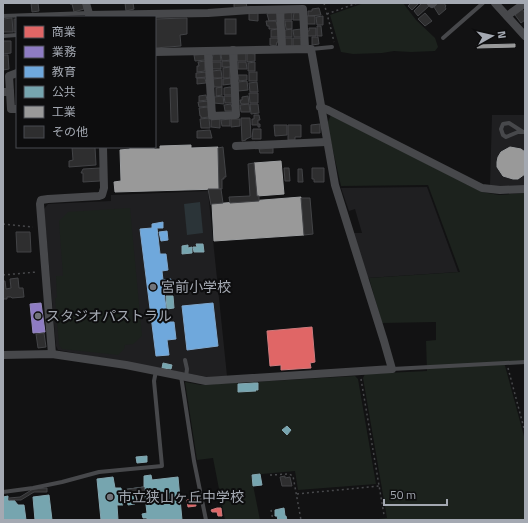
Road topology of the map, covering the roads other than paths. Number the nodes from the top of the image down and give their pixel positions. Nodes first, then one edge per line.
1 (86, 3) edge
2 (483, 3) edge
3 (495, 3) edge
4 (525, 3) edge
5 (250, 6) edge
6 (298, 6) edge
7 (280, 10) junction
8 (90, 15) edge
9 (3, 16) edge
10 (507, 16) junction
11 (16, 35) edge
12 (3, 36) edge
13 (525, 36) edge
14 (444, 38) dead end
15 (332, 47) road end
16 (308, 48) junction
17 (282, 49) junction
18 (233, 50) junction
19 (208, 51) junction
20 (156, 52) edge
21 (16, 73) edge
22 (7, 92) edge
23 (320, 107) junction
24 (16, 109) edge
25 (524, 132) edge
26 (326, 142) junction
27 (236, 146) dead end
28 (102, 148) edge
29 (525, 189) edge
30 (52, 354) junction
31 (3, 355) edge
32 (185, 360) dead end
33 (525, 362) edge
34 (392, 369) junction
35 (156, 371) junction
36 (183, 377) junction
37 (3, 492) edge
38 (206, 520) edge

1 - 8 street
2 - 14 lane
3 - 10 street
4 - 10 street
5 - 7 street
5 - 8 street
6 - 7 street
6 - 16 street
7 - 17 street
8 - 9 lane
10 - 13 street
11 - 12 lane
15 - 16 lane
16 - 17 street
16 - 23 street
17 - 18 street
18 - 19 street
18 - 19 street
19 - 20 street
21 - 22 street
22 - 24 street
23 - 26 street
23 - 29 street
25 - 25 lane
26 - 27 street
26 - 34 street
28 - 30 street
30 - 31 street
30 - 35 street
32 - 36 lane
33 - 34 lane
34 - 36 street
35 - 36 street
35 - 37 lane
36 - 38 lane

